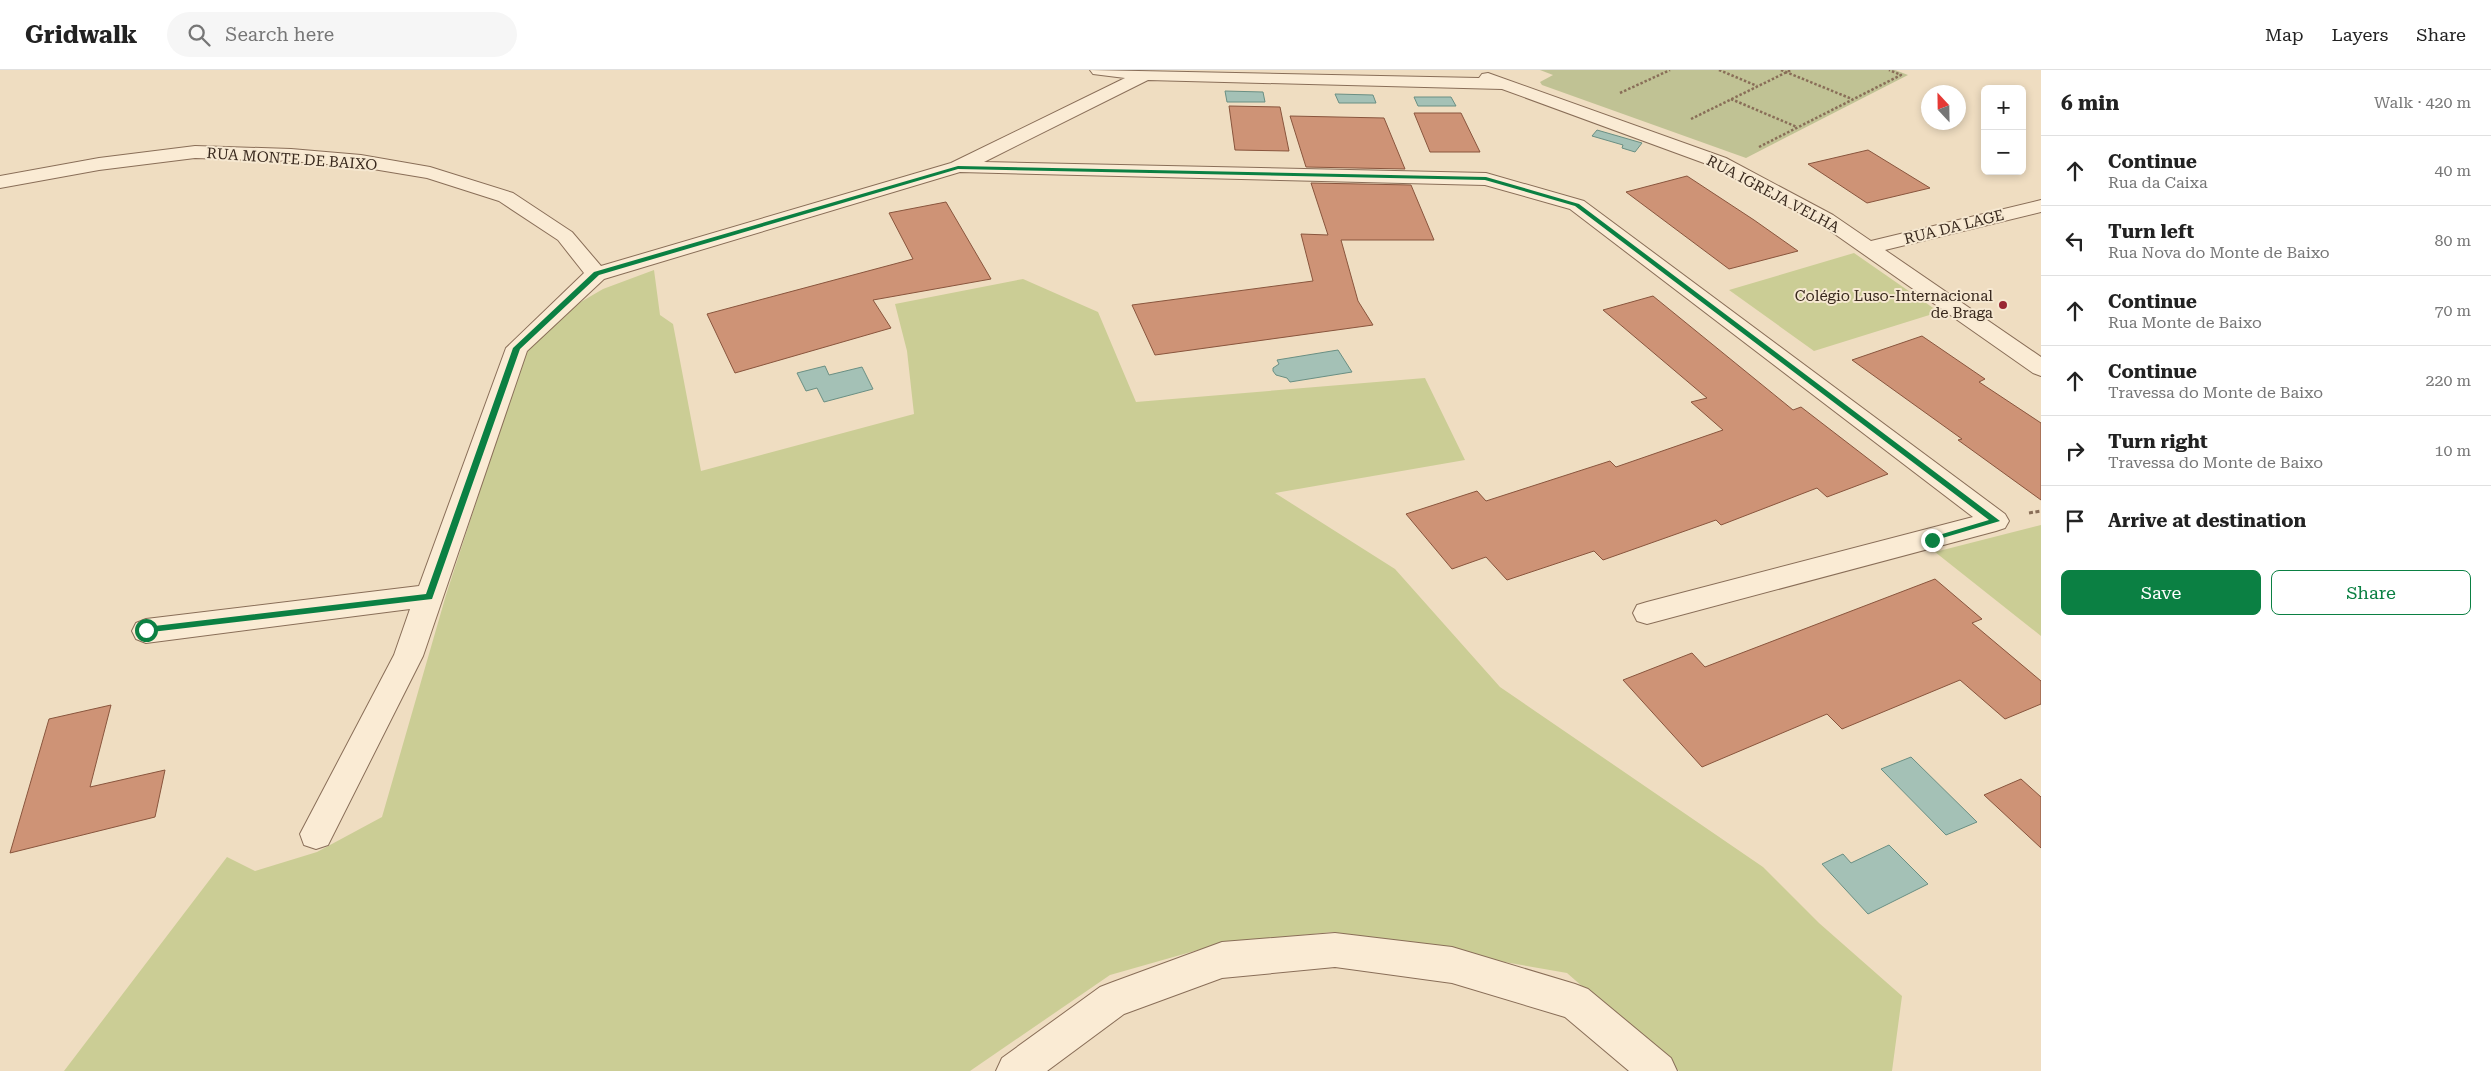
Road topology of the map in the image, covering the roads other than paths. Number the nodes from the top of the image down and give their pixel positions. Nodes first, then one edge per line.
1 (1099, 70) edge
2 (1466, 70) edge
3 (1145, 75) junction
4 (1505, 84) junction
5 (958, 167) junction
6 (0, 182) edge
7 (2041, 206) edge
8 (1867, 248) junction
9 (596, 274) junction
10 (2041, 368) edge
11 (429, 596) junction
12 (1647, 613) dead end
13 (146, 630) dead end
14 (316, 834) dead end
15 (1015, 1071) edge
16 (1658, 1071) edge

1 - 3 street
2 - 4 street, RUA IGREJA VELHA
3 - 4 street
3 - 5 street
4 - 8 street, RUA IGREJA VELHA
5 - 9 street
5 - 12 street
6 - 9 street, RUA MONTE DE BAIXO
7 - 8 street, RUA DA LAGE
8 - 10 street, RUA IGREJA VELHA
9 - 11 street
11 - 13 street
11 - 14 street
15 - 16 street

